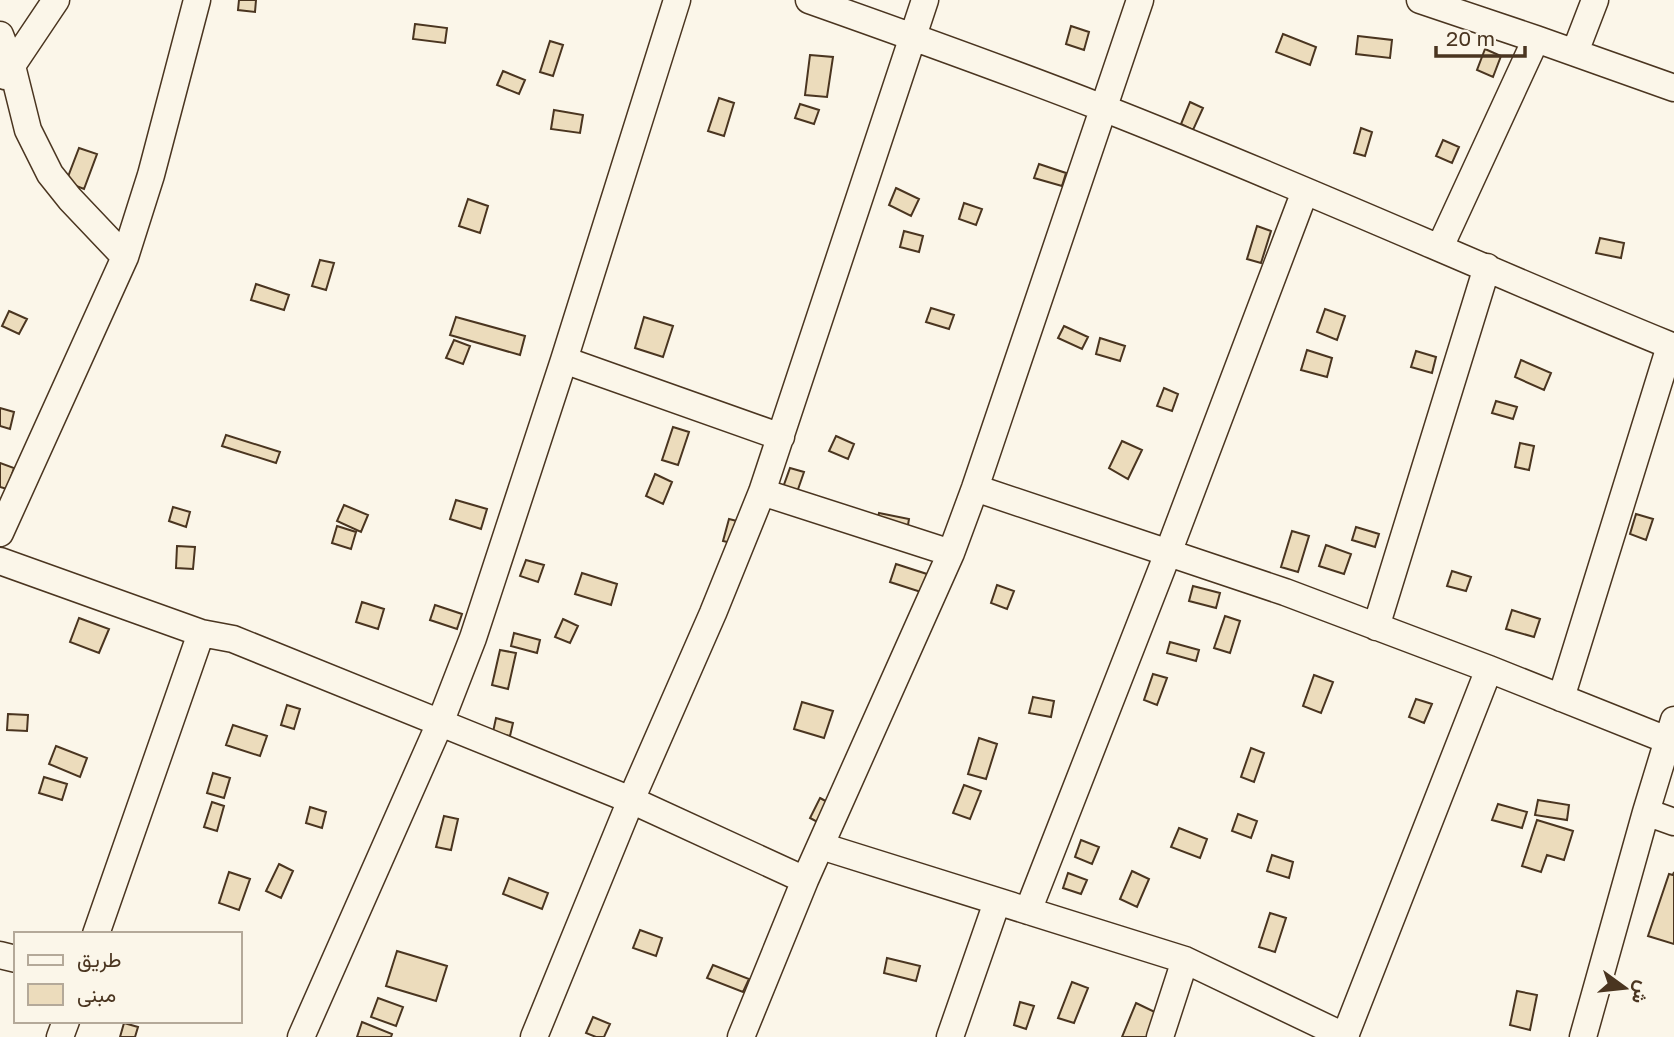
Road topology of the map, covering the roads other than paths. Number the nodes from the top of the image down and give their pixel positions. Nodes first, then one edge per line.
1 (56, 0) edge
2 (197, 0) edge
3 (677, 0) edge
4 (809, 0) edge
5 (925, 0) edge
6 (1140, 0) edge
7 (1420, 0) edge
8 (1595, 0) edge
9 (0, 35) edge
10 (912, 36) junction
11 (1536, 39) junction
12 (1575, 52) junction
13 (6, 74) edge
14 (1674, 88) edge
15 (1103, 108) junction
16 (1305, 191) junction
17 (1440, 247) junction
18 (125, 257) junction
19 (1487, 267) junction
20 (1672, 346) edge
21 (564, 360) junction
22 (781, 437) junction
23 (975, 488) junction
24 (762, 492) junction
25 (0, 533) edge
26 (951, 553) junction
27 (1168, 553) junction
28 (0, 561) edge
29 (1376, 627) junction
30 (201, 632) junction
31 (1489, 669) junction
32 (1561, 698) junction
33 (440, 723) junction
34 (1671, 730) edge
35 (631, 800) junction
36 (1646, 812) junction
37 (1674, 822) edge
38 (821, 846) junction
39 (805, 880) junction
40 (997, 902) junction
41 (1028, 911) junction
42 (97, 932) edge
43 (1185, 960) junction
44 (301, 1037) edge
45 (534, 1037) edge
46 (741, 1037) edge
47 (950, 1037) edge
48 (1160, 1037) edge
49 (1345, 1037) edge
50 (1583, 1037) edge

1 - 13 street
2 - 18 street
3 - 21 street
4 - 10 street
5 - 10 street
6 - 15 street
7 - 11 street
8 - 12 street
9 - 13 street
10 - 15 street
10 - 22 street
11 - 12 street
11 - 17 street
12 - 14 street
13 - 18 street
15 - 16 street
15 - 23 street
16 - 17 street
16 - 27 street
17 - 19 street
18 - 25 street
19 - 20 street
19 - 29 street
20 - 32 street
21 - 22 street
21 - 33 street
22 - 24 street
23 - 26 street
23 - 27 street
24 - 26 street
24 - 35 street
26 - 38 street
27 - 29 street
27 - 41 street
28 - 30 street
29 - 31 street
30 - 33 street
30 - 42 street
31 - 32 street
31 - 49 street
32 - 34 street
33 - 35 street
33 - 44 street
34 - 36 street
35 - 39 street
35 - 45 street
36 - 37 street
36 - 50 street
38 - 39 street
38 - 40 street
39 - 46 street
40 - 41 street
40 - 47 street
41 - 43 street
43 - 48 street
43 - 49 street

